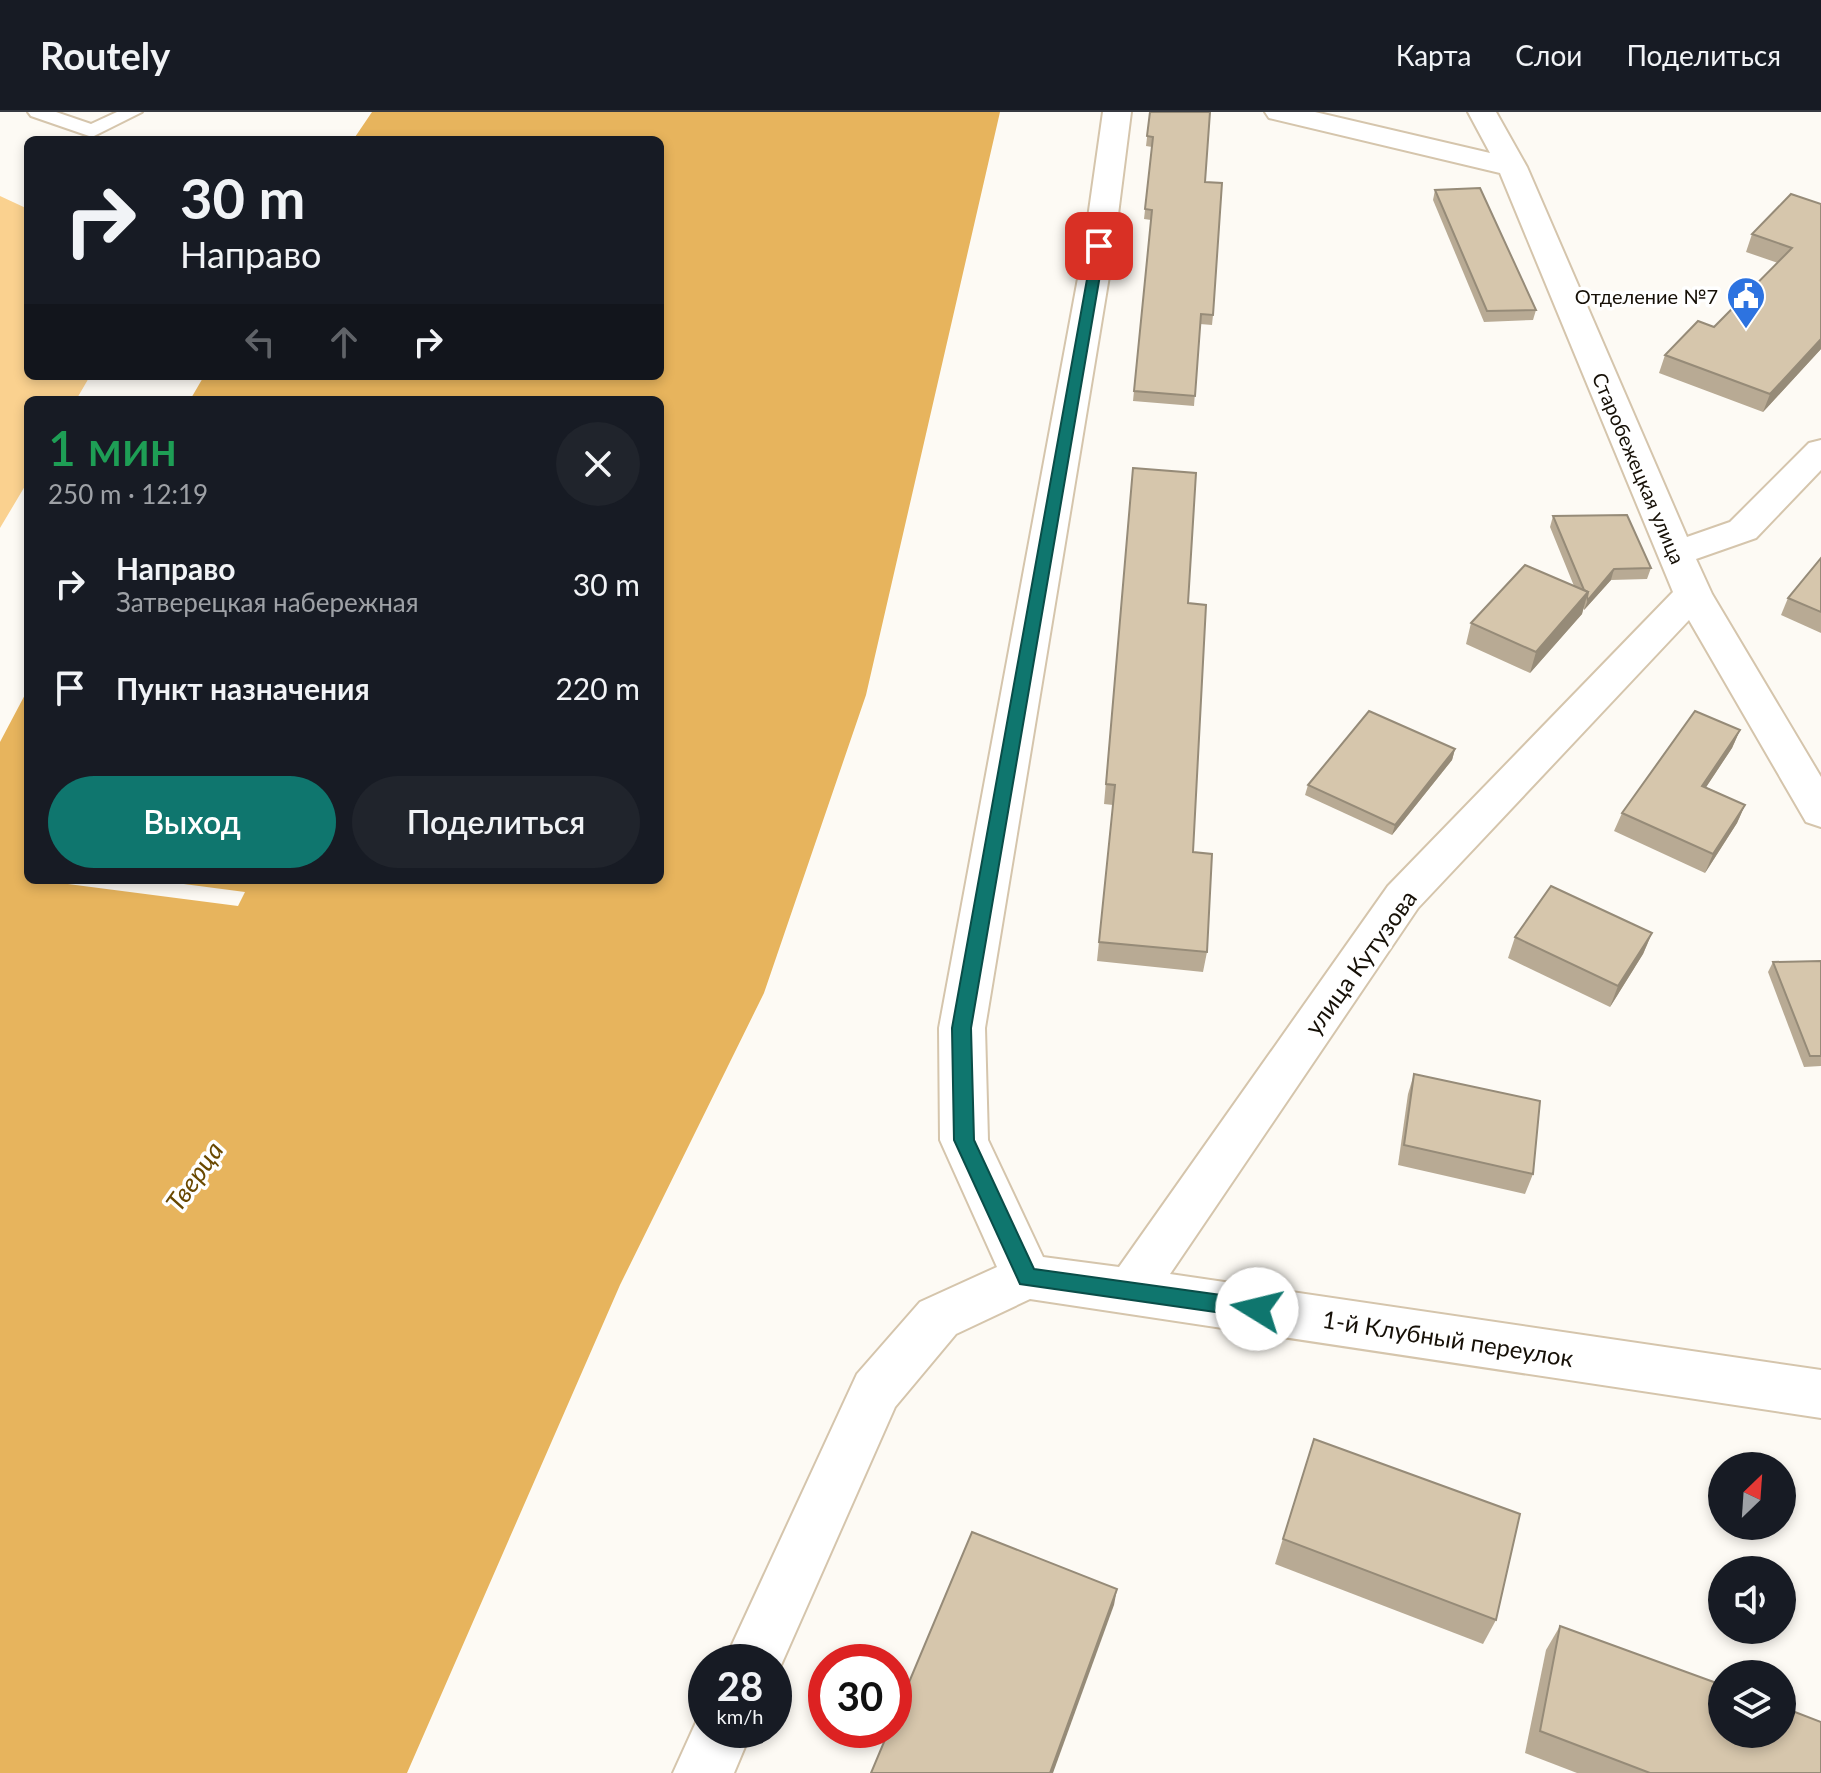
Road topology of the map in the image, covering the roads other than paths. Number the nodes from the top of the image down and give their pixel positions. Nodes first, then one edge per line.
1 (38, 112) edge
2 (132, 112) edge
3 (1117, 112) edge
4 (1279, 112) edge
5 (1482, 112) edge
6 (1512, 167) junction
7 (1821, 450) edge
8 (1676, 553) junction
9 (1693, 594) junction
10 (1821, 812) edge
11 (1027, 1277) junction
12 (1131, 1290) junction
13 (1821, 1394) edge
14 (761, 1644) edge
15 (715, 1748) edge
16 (703, 1773) edge

1 - 2 lane
3 - 11 street
4 - 6 street
5 - 6 street, Старобежецкая улица
6 - 8 street, Старобежецкая улица
7 - 8 street
8 - 9 street, Старобежецкая улица
9 - 10 street, Старобежецкая улица
9 - 12 street, улица Кутузова
11 - 12 street, 1-й Клубный переулок
11 - 14 street
12 - 13 street, 1-й Клубный переулок
15 - 16 street

